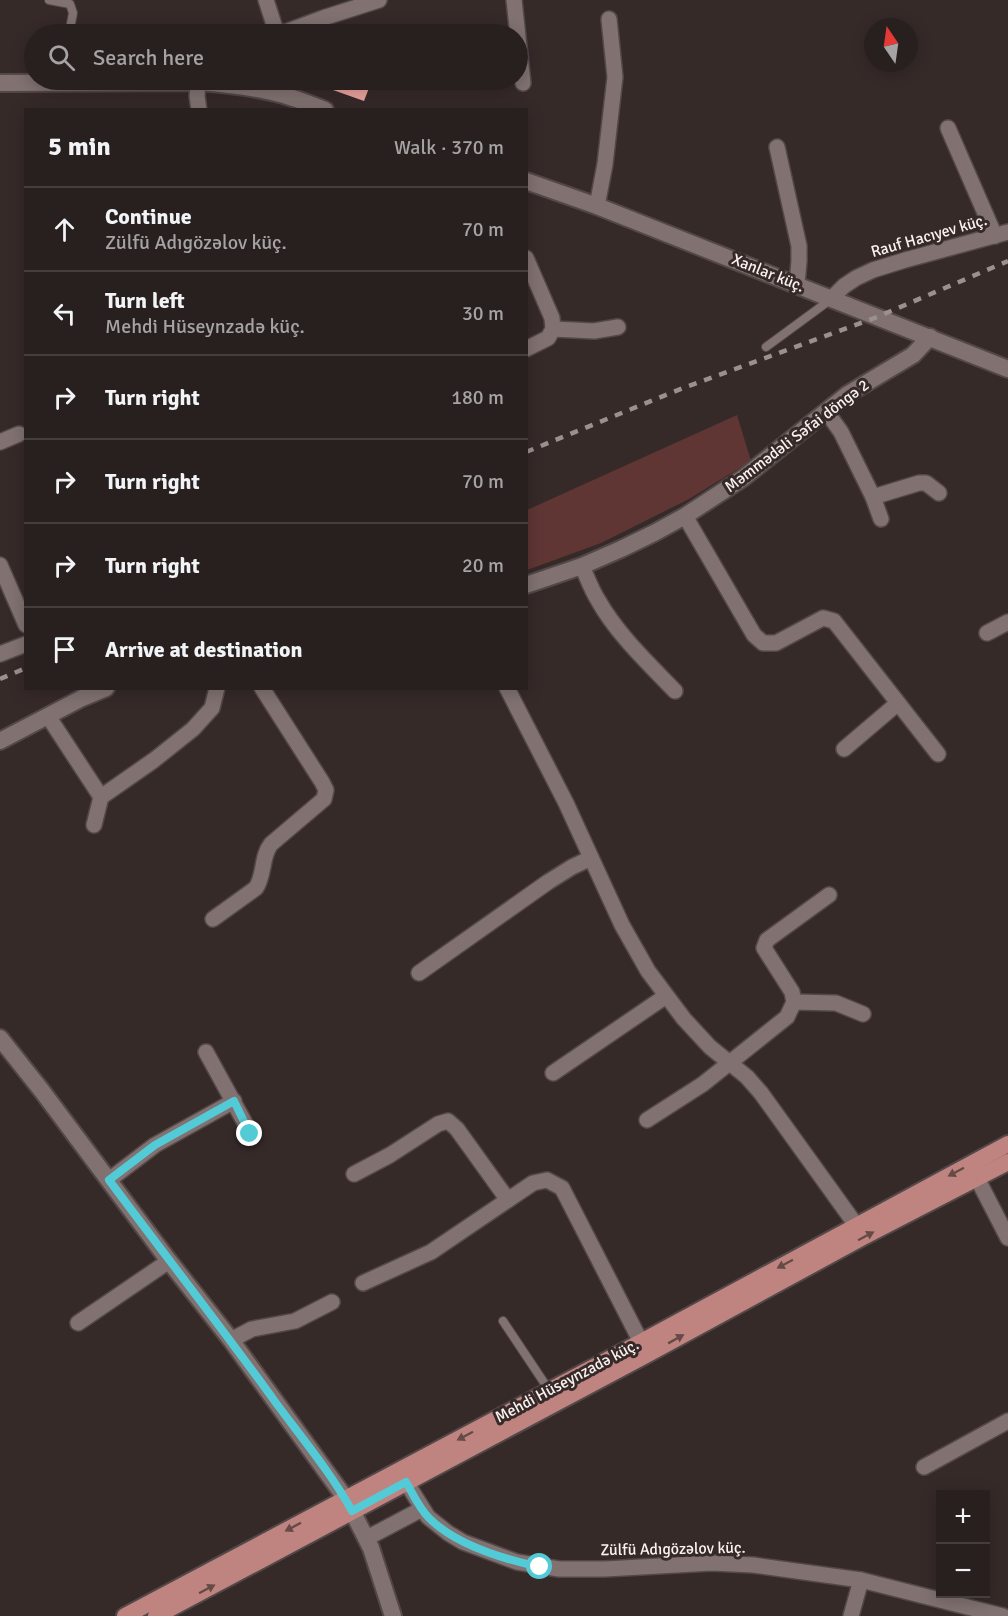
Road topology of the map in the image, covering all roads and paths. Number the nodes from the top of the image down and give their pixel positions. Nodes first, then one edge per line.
1 (49, 0) edge
2 (266, 0) edge
3 (379, 0) edge
4 (514, 0) edge
5 (609, 19) dead end
6 (71, 24) edge
7 (274, 24) edge
8 (306, 24) edge
9 (517, 24) edge
10 (0, 83) edge
11 (24, 83) edge
12 (197, 90) edge
13 (288, 90) edge
14 (199, 108) edge
15 (321, 108) edge
16 (948, 128) dead end
17 (777, 147) dead end
18 (528, 182) edge
19 (597, 206) junction
20 (1002, 234) edge
21 (528, 263) edge
22 (797, 284) junction
23 (832, 298) junction
24 (618, 327) dead end
25 (553, 329) junction
26 (930, 338) junction
27 (766, 347) dead end
28 (528, 348) edge
29 (1008, 369) edge
30 (826, 411) junction
31 (18, 434) dead end
32 (0, 442) edge
33 (939, 493) dead end
34 (873, 497) junction
35 (685, 516) junction
36 (881, 519) dead end
37 (0, 565) edge
38 (582, 566) junction
39 (528, 584) edge
40 (24, 620) edge
41 (1008, 621) edge
42 (987, 633) dead end
43 (24, 645) edge
44 (0, 654) edge
45 (101, 690) edge
46 (216, 690) edge
47 (263, 690) edge
48 (508, 690) edge
49 (675, 691) dead end
50 (898, 703) junction
51 (48, 716) junction
52 (0, 741) edge
53 (844, 749) dead end
54 (938, 754) dead end
55 (101, 797) junction
56 (94, 825) dead end
57 (591, 858) junction
58 (829, 895) dead end
59 (213, 919) dead end
60 (419, 973) dead end
61 (666, 996) junction
62 (794, 1002) junction
63 (863, 1014) dead end
64 (0, 1038) edge
65 (206, 1052) dead end
66 (730, 1064) junction
67 (553, 1073) dead end
68 (234, 1101) junction
69 (647, 1120) dead end
70 (250, 1134) dead end
71 (1008, 1144) edge
72 (1008, 1162) edge
73 (354, 1174) dead end
74 (977, 1178) junction
75 (109, 1180) junction
76 (508, 1200) junction
77 (856, 1225) junction
78 (1008, 1238) edge
79 (169, 1261) junction
80 (363, 1283) dead end
81 (332, 1302) dead end
82 (503, 1321) dead end
83 (78, 1323) dead end
84 (231, 1340) junction
85 (641, 1342) junction
86 (549, 1390) junction
87 (1008, 1421) edge
88 (924, 1467) dead end
89 (406, 1482) junction
90 (349, 1505) junction
91 (422, 1509) junction
92 (367, 1538) junction
93 (861, 1580) junction
94 (125, 1616) edge
95 (156, 1616) edge
96 (393, 1616) edge
97 (851, 1616) edge
98 (1003, 1616) edge

1 - 6 lane
2 - 7 street
3 - 8 street
4 - 9 street
5 - 19 street
10 - 11 street
12 - 14 street
13 - 15 street
16 - 20 street
17 - 22 street
18 - 19 street, Xanlar küç.
19 - 22 street, Xanlar küç.
20 - 23 street, Rauf Hacıyev küç.
21 - 25 street
22 - 23 street, Xanlar küç.
23 - 26 street, Xanlar küç.
23 - 27 lane
24 - 25 street
25 - 28 street
26 - 29 street, Xanlar küç.
26 - 30 street, Məmmədəli Səfai döngə 2
30 - 34 street
30 - 35 street, Məmmədəli Səfai döngə 2
31 - 32 street
33 - 34 street
34 - 36 street
35 - 38 street, Məmmədəli Səfai döngə 2
35 - 50 street
37 - 40 street
38 - 39 street, Məmmədəli Səfai döngə 2
38 - 49 street
41 - 42 street
43 - 44 street
45 - 51 street
46 - 55 street
47 - 59 street
48 - 57 street
50 - 53 street
50 - 54 street
51 - 52 street
51 - 55 street
55 - 56 street
57 - 60 street
57 - 61 street
58 - 62 street
61 - 66 street
61 - 67 street
62 - 63 street
62 - 66 street
64 - 75 street
65 - 68 street
66 - 69 street
66 - 77 street
68 - 70 street
68 - 75 street
71 -> 77 main road, Mehdi Hüseynzadə küç.
72 - 74 main road, Mehdi Hüseynzadə küç.
73 - 76 street
74 - 78 street
89 -> 74 main road, Mehdi Hüseynzadə küç.
75 - 79 street
76 - 80 street
76 - 85 street
77 -> 85 main road, Mehdi Hüseynzadə küç.
79 - 83 street
79 - 84 street
81 - 84 street
82 - 86 lane
84 - 90 street
85 - 86 main road, Mehdi Hüseynzadə küç.
86 -> 90 main road, Mehdi Hüseynzadə küç.
87 - 88 street
89 - 90 main road, Mehdi Hüseynzadə küç.
89 - 91 street, Zülfü Adıgözəlov küç.
90 - 92 street
90 -> 94 main road, Mehdi Hüseynzadə küç.
95 -> 90 main road, Mehdi Hüseynzadə küç.
91 - 92 street
91 - 93 street, Zülfü Adıgözəlov küç.
92 - 96 street
93 - 97 street
93 - 98 street, Zülfü Adıgözəlov küç.

